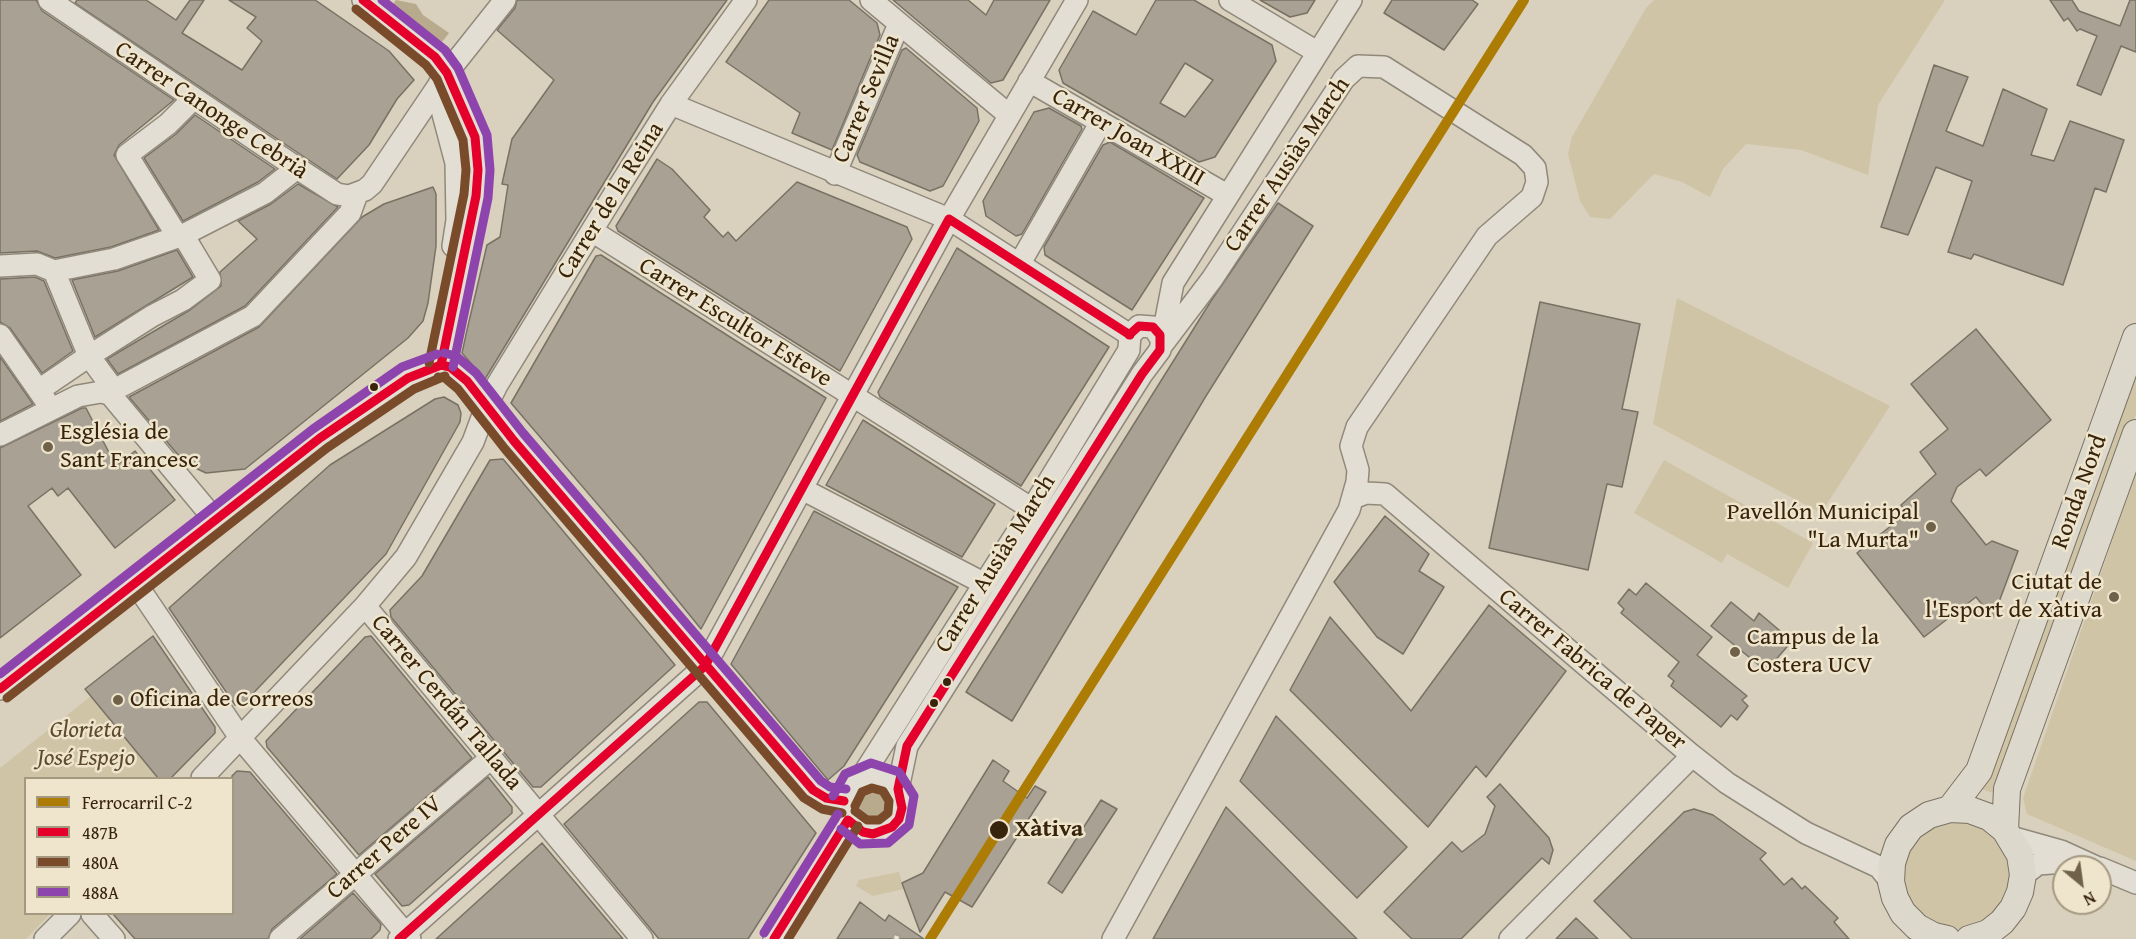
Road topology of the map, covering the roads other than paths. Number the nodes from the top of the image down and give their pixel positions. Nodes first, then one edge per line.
1 (50, 0) edge
2 (363, 0) edge
3 (505, 0) edge
4 (746, 0) edge
5 (871, 0) edge
6 (1077, 0) edge
7 (1230, 0) edge
8 (1351, 0) edge
9 (899, 24) junction
10 (1317, 52) junction
11 (443, 78) junction
12 (1029, 81) junction
13 (193, 99) junction
14 (671, 104) junction
15 (1010, 115) junction
16 (1101, 122) junction
17 (297, 168) junction
18 (835, 174) junction
19 (357, 194) junction
20 (1227, 195) junction
21 (949, 219) junction
22 (591, 231) junction
23 (181, 236) junction
24 (1020, 262) junction
25 (0, 266) edge
26 (54, 271) junction
27 (1173, 283) junction
28 (455, 294) junction
29 (0, 335) edge
30 (1133, 337) junction
31 (2136, 337) edge
32 (1159, 347) junction
33 (89, 356) junction
34 (441, 364) junction
35 (112, 392) junction
36 (853, 397) junction
37 (45, 399) junction
38 (486, 407) junction
39 (2136, 433) edge
40 (0, 435) edge
41 (514, 441) junction
42 (472, 444) junction
43 (802, 489) junction
44 (1353, 498) junction
45 (1032, 509) junction
46 (215, 520) junction
47 (136, 584) junction
48 (985, 584) junction
49 (365, 606) junction
50 (705, 666) junction
51 (0, 689) edge
52 (241, 739) junction
53 (1692, 756) junction
54 (491, 758) junction
55 (203, 777) edge
56 (861, 778) junction
57 (898, 789) junction
58 (1950, 809) junction
59 (846, 811) junction
60 (539, 815) junction
61 (2008, 833) junction
62 (1898, 845) junction
63 (1839, 848) junction
64 (2067, 855) edge
65 (2052, 864) edge
66 (2112, 873) edge
67 (355, 874) junction
68 (2023, 875) junction
69 (1891, 882) junction
70 (2136, 883) edge
71 (1903, 913) junction
72 (69, 915) edge
73 (93, 915) edge
74 (405, 937) edge
75 (45, 939) edge
76 (114, 939) edge
77 (280, 939) edge
78 (642, 939) edge
79 (774, 939) edge
80 (1113, 939) edge
81 (1510, 939) edge
82 (1897, 939) edge
83 (1947, 939) edge
84 (1969, 939) edge

1 - 13 street, Carrer Canonge Cebrià
2 - 11 street
3 - 11 street
4 - 14 street, Carrer de la Reina
5 - 9 street
6 - 12 street
7 - 10 street
8 - 10 street, Carrer Ausiàs March
9 - 15 street
9 - 18 street, Carrer Sevilla
10 - 20 street, Carrer Ausiàs March
11 - 19 street
11 - 28 street
11 - 28 street
12 - 15 street
12 - 16 street, Carrer Joan XXIII
13 - 17 street, Carrer Canonge Cebrià
13 - 23 street
14 - 18 street
14 - 22 street, Carrer de la Reina
15 - 21 street
16 - 20 street, Carrer Joan XXIII
16 - 24 street
17 - 19 street, Carrer Canonge Cebrià
17 - 23 street
18 - 21 street
19 - 35 street
20 - 27 street, Carrer Ausiàs March
21 - 24 street
21 - 36 street
22 - 36 street, Carrer Escultor Esteve
22 - 38 street, Carrer de la Reina
23 - 26 street
23 - 33 street
24 - 30 street
25 - 26 street
26 - 33 street
27 - 30 street, Carrer Ausiàs March
27 - 32 street, Carrer Ausiàs March
28 - 34 street
29 - 37 street
30 - 32 street
30 - 32 street
30 - 45 street, Carrer Ausiàs March
31 - 58 main road, Ronda Nord
32 - 44 street, Carrer Ausiàs March
32 - 57 street, Carrer Ausiàs March
33 - 35 street
33 - 37 street
34 - 38 street
34 - 46 street
35 - 37 street
35 - 46 street
36 - 43 street
36 - 45 street, Carrer Escultor Esteve
37 - 40 street
38 - 41 street
38 - 42 street, Carrer de la Reina
39 - 61 main road, Ronda Nord
41 - 42 street
41 - 50 street
42 - 49 street, Carrer de la Reina
43 - 48 street
43 - 50 street
44 - 53 street, Carrer Fabrica de Paper
44 - 80 street
45 - 48 street, Carrer Ausiàs March
46 - 47 street
47 - 51 street
47 - 52 street
48 - 56 street, Carrer Ausiàs March
49 - 52 street, Carrer de la Reina
49 - 54 street, Carrer Cerdán Tallada
50 - 59 street
50 - 60 street
52 - 55 street, Carrer de la Reina
52 - 67 street
53 - 63 street, Carrer Fabrica de Paper
53 - 81 street
54 - 60 street, Carrer Cerdán Tallada
54 - 67 street, Carrer Pere IV
56 - 57 street
56 - 59 street
57 - 59 street
58 - 61 main road
58 - 62 main road
59 - 79 street
60 - 74 street
60 - 78 street, Carrer Cerdán Tallada
61 - 64 street
61 - 68 main road
62 - 63 street, Carrer Fabrica de Paper
62 - 69 main road
63 - 69 street, Carrer Fabrica de Paper
65 - 68 street
66 - 70 street
67 - 74 street
67 - 77 street, Carrer Pere IV
68 - 84 main road
69 - 71 main road
71 - 82 main road
71 - 83 main road
72 - 75 street
73 - 76 street

